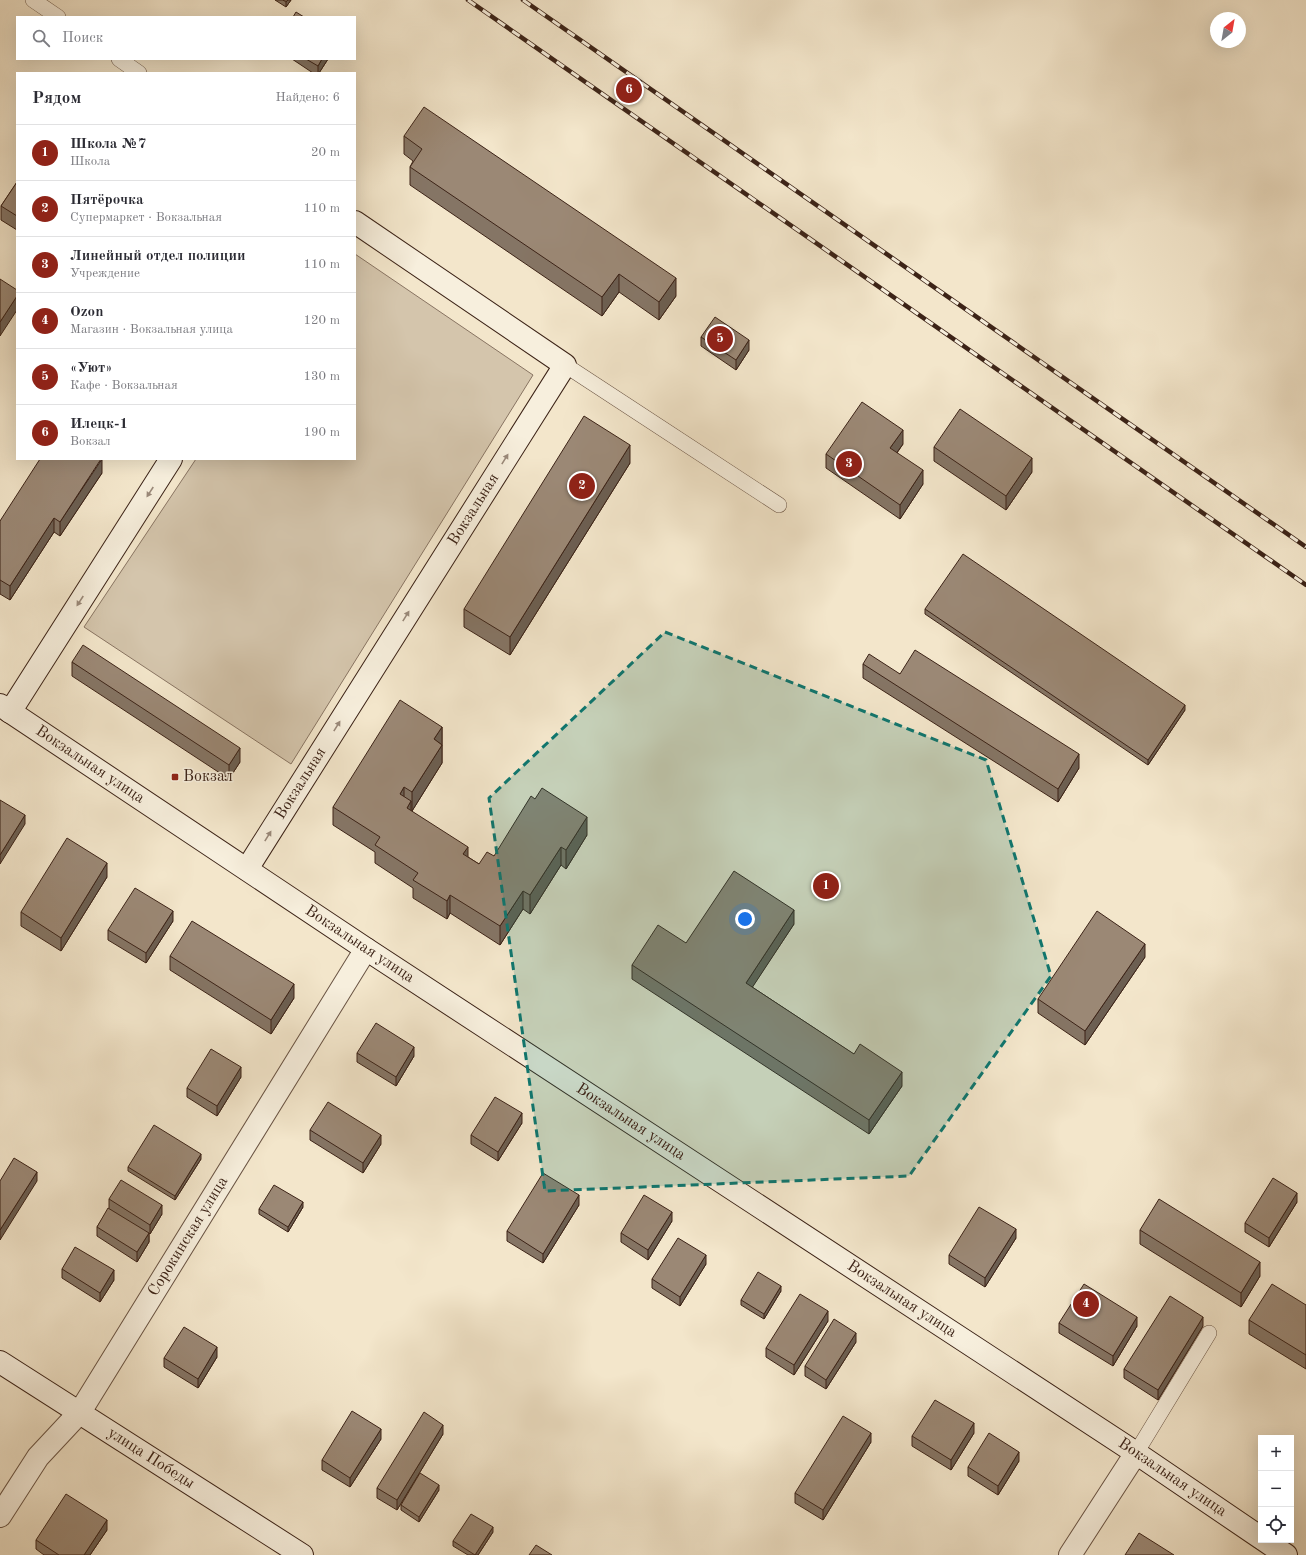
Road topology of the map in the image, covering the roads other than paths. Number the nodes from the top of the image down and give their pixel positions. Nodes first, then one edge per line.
1 (33, 0) edge
2 (57, 16) edge
3 (120, 60) edge
4 (138, 72) edge
5 (356, 223) edge
6 (564, 364) junction
7 (170, 460) edge
8 (779, 505) dead end
9 (5, 709) edge
10 (247, 869) junction
11 (366, 949) junction
12 (1209, 1334) dead end
13 (0, 1362) edge
14 (80, 1412) junction
15 (1136, 1453) junction
16 (0, 1516) edge
17 (1258, 1536) edge
18 (1268, 1543) edge
19 (302, 1555) edge
20 (1070, 1555) edge
21 (1286, 1555) edge

1 - 2 lane
3 - 4 lane
5 - 6 street
6 - 8 lane
10 -> 6 street, Вокзальная
7 -> 9 street
9 - 10 street, Вокзальная улица
10 - 11 street, Вокзальная улица
11 - 14 street, Сорокинская улица
11 - 15 street, Вокзальная улица
12 - 15 lane
13 - 14 street, улица Победы
14 - 16 street, Сорокинская улица
14 - 19 street, улица Победы
15 - 17 street, Вокзальная улица
15 - 20 street
18 - 21 street

